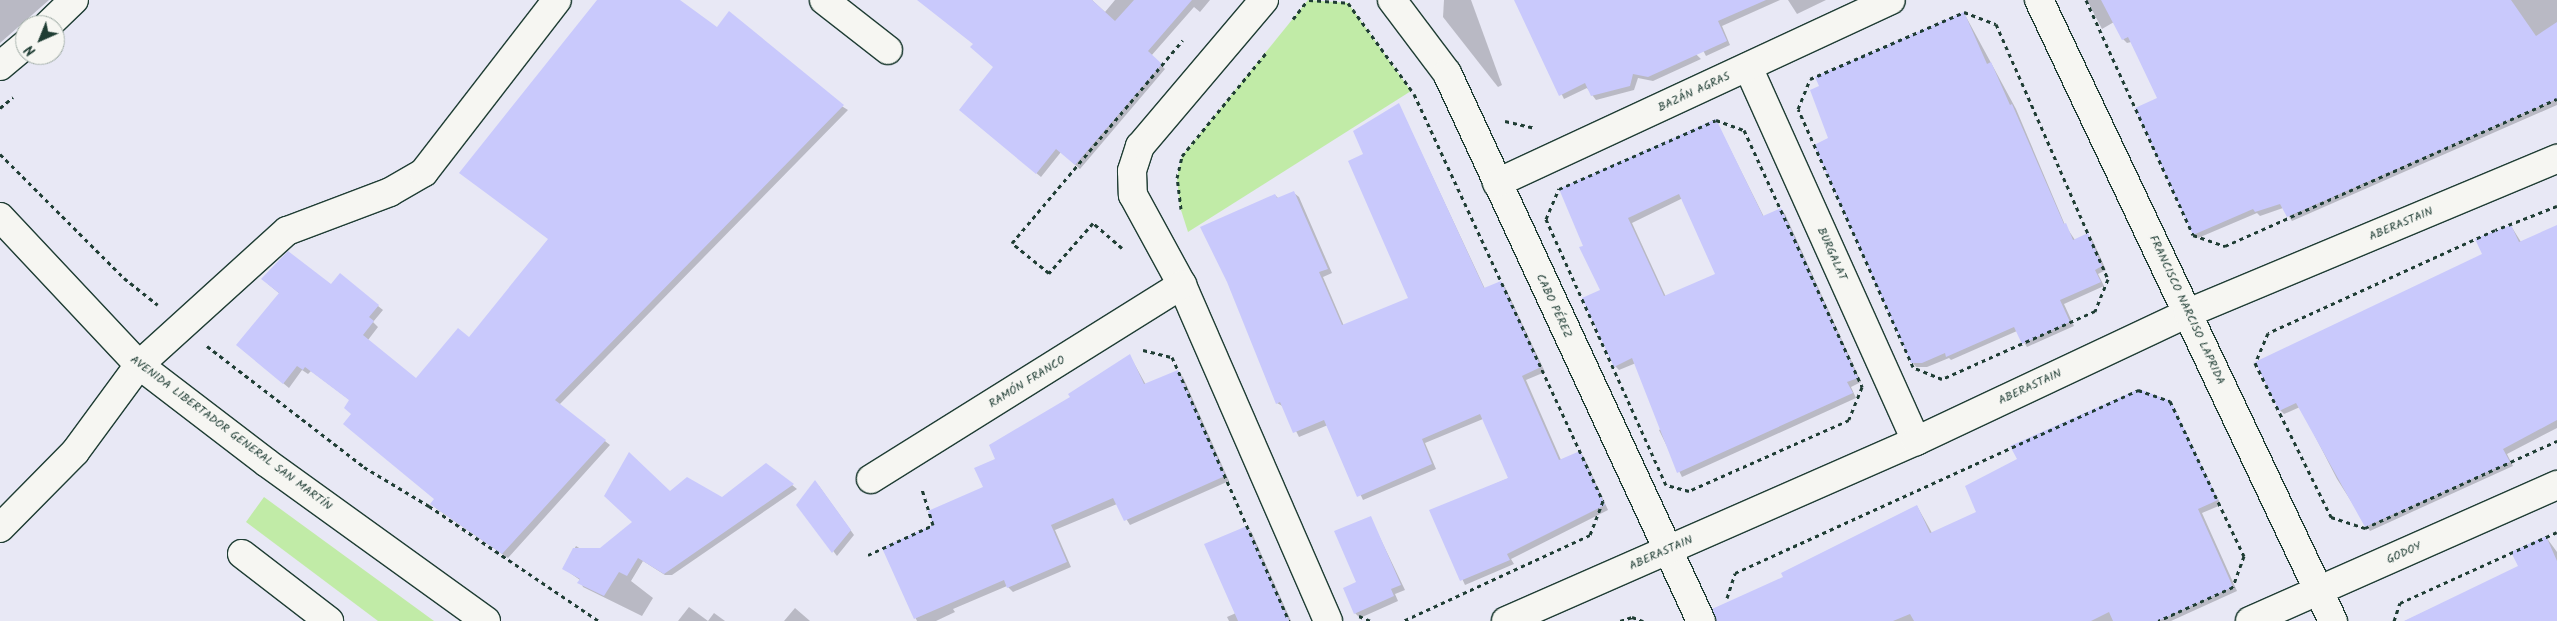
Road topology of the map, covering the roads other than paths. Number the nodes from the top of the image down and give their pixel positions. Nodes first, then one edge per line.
1 (74, 0) edge
2 (558, 0) edge
3 (824, 0) edge
4 (1264, 0) edge
5 (1392, 0) edge
6 (1891, 0) edge
7 (2039, 0) edge
8 (58, 15) edge
9 (888, 50) dead end
10 (15, 53) edge
11 (0, 66) edge
12 (1748, 67) junction
13 (2557, 158) edge
14 (1497, 183) junction
15 (0, 216) edge
16 (1182, 285) junction
17 (2188, 313) junction
18 (139, 365) junction
19 (1916, 441) junction
20 (871, 480) dead end
21 (2557, 485) edge
22 (0, 528) edge
23 (1667, 550) junction
24 (242, 554) dead end
25 (2319, 590) junction
26 (329, 621) edge
27 (486, 621) edge
28 (1328, 621) edge
29 (1506, 621) edge
30 (1701, 621) edge
31 (2250, 621) edge
32 (2333, 621) edge

1 - 8 street
2 - 18 street
3 - 9 street
4 - 16 street
5 - 14 street, CABO PÉREZ
6 - 12 street, BAZÁN AGRAS
7 - 17 street, FRANCISCO NARCISO LAPRIDA
10 - 11 street
12 - 14 street, BAZÁN AGRAS
12 - 19 street, BURGALAT
13 - 17 street, ABERASTAIN
14 - 23 street, CABO PÉREZ
15 - 18 street, AVENIDA LIBERTADOR GENERAL SAN MARTÍN
16 - 20 street, RAMÓN FRANCO
16 - 28 street
17 - 19 street, ABERASTAIN
17 - 25 street, FRANCISCO NARCISO LAPRIDA
18 - 22 street
18 - 27 street, AVENIDA LIBERTADOR GENERAL SAN MARTÍN
19 - 23 street, ABERASTAIN
21 - 25 street, GODOY
23 - 29 street, ABERASTAIN
23 - 30 street, CABO PÉREZ
24 - 26 street
25 - 31 street, GODOY
25 - 32 street, FRANCISCO NARCISO LAPRIDA

